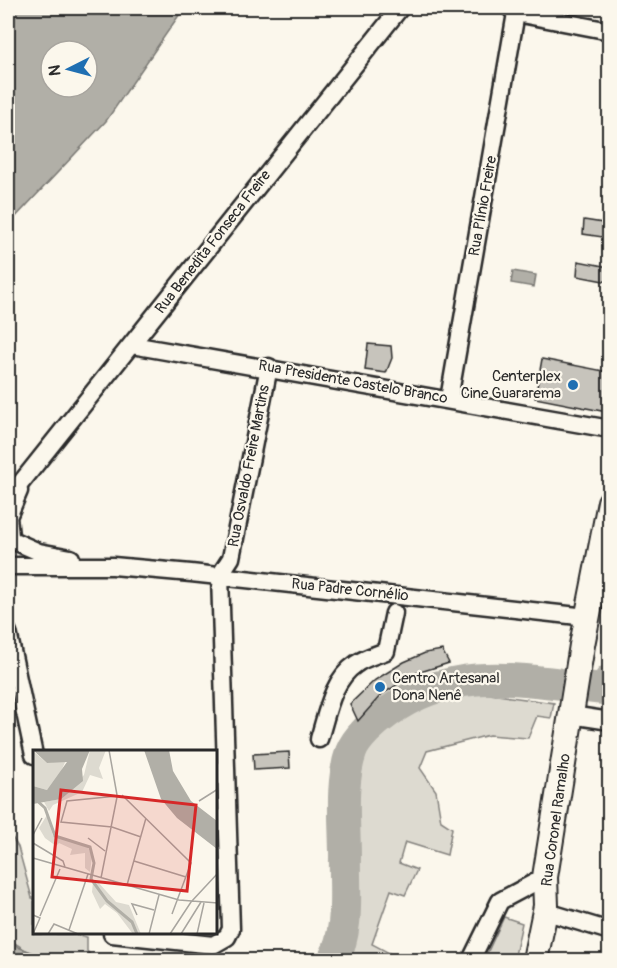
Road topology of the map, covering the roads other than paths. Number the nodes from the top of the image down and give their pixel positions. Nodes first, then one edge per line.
1 (400, 8) edge
2 (513, 10) edge
3 (609, 31) edge
4 (132, 345) junction
5 (269, 367) junction
6 (449, 399) junction
7 (609, 429) edge
8 (27, 477) junction
9 (8, 499) edge
10 (609, 502) edge
11 (11, 537) edge
12 (8, 564) edge
13 (113, 566) junction
14 (220, 575) junction
15 (394, 613) dead end
16 (587, 617) junction
17 (8, 632) edge
18 (572, 708) junction
19 (609, 721) edge
20 (319, 739) dead end
21 (33, 750) edge
22 (544, 877) junction
23 (557, 915) dead end
24 (609, 931) edge
25 (129, 935) edge
26 (471, 960) edge
27 (535, 960) edge

1 - 4 street, Rua Benedita Fonseca Freire
2 - 3 street
2 - 6 street, Rua Plínio Freire
4 - 5 street, Rua Presidente Castelo Branco
4 - 8 street, Rua Benedita Fonseca Freire
5 - 6 street, Rua Presidente Castelo Branco
5 - 14 street, Rua Osvaldo Freire Martins
6 - 7 street, Rua Presidente Castelo Branco
8 - 9 street
8 - 11 street
10 - 16 main road, Rua Coronel Ramalho
11 - 12 street
11 - 13 street, Rua Padre Cornélio
12 - 13 street, Rua Padre Cornélio
13 - 14 street, Rua Padre Cornélio
14 - 16 street, Rua Padre Cornélio
14 - 25 street, Rua Osvaldo Freire Martins
15 - 20 street
16 - 18 main road, Rua Coronel Ramalho
17 - 21 street
18 - 19 street
18 - 22 main road, Rua Coronel Ramalho
22 - 26 street
22 - 27 main road, Rua Coronel Ramalho
23 - 24 street

